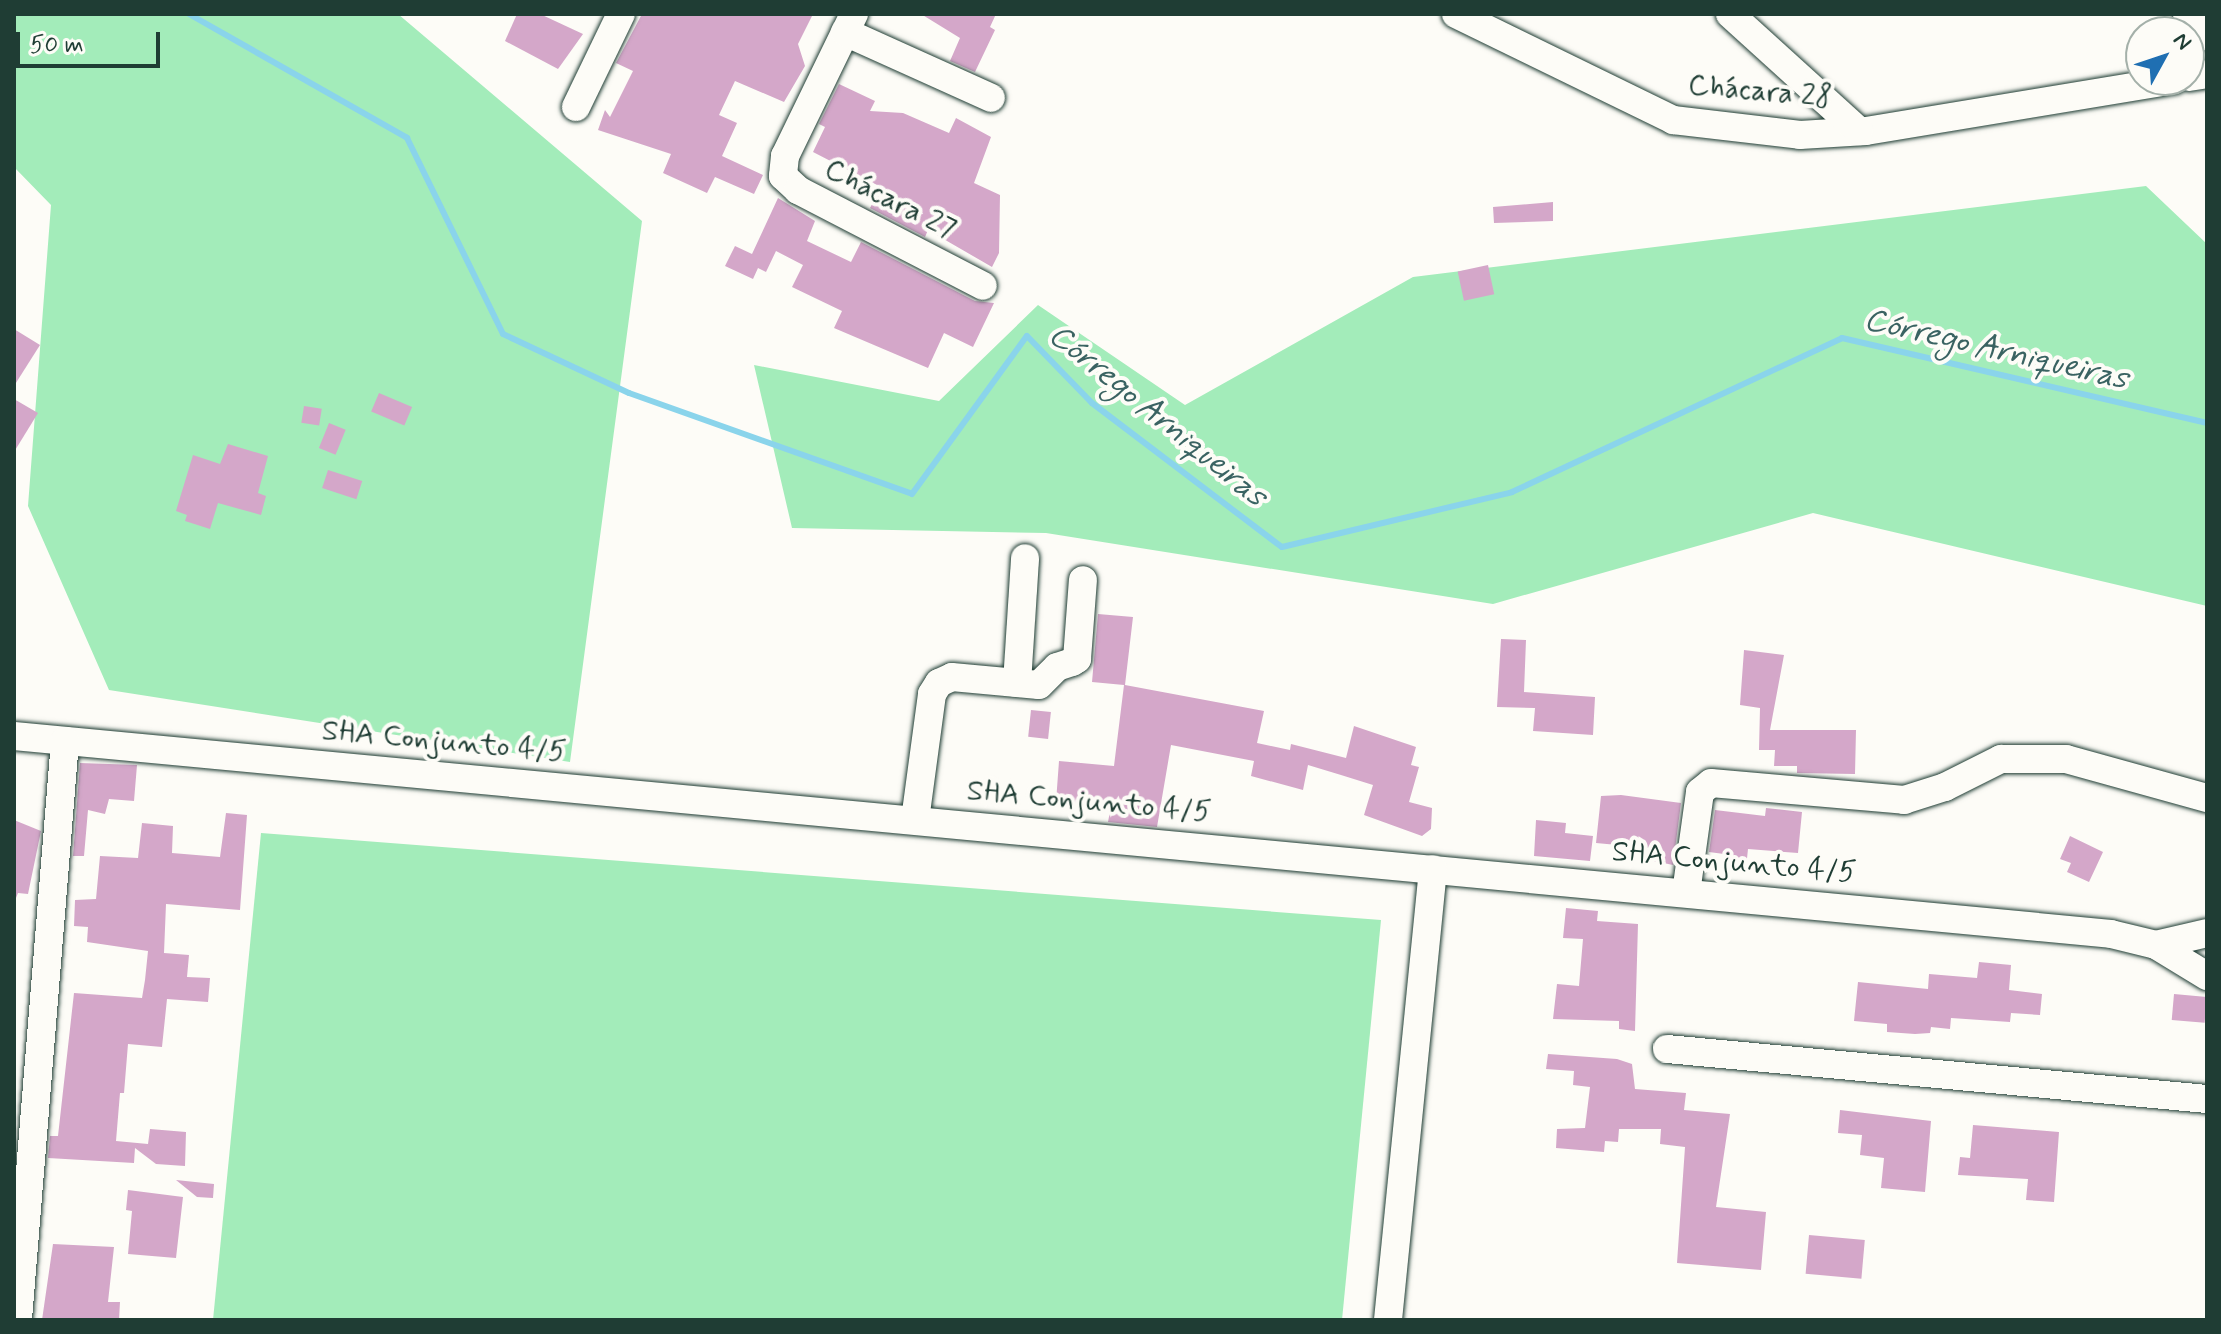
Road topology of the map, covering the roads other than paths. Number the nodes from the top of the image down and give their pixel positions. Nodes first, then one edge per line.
1 (621, 14) edge
2 (1456, 14) edge
3 (1730, 14) edge
4 (2187, 14) edge
5 (849, 23) edge
6 (2207, 37) edge
7 (2125, 88) edge
8 (991, 98) dead end
9 (576, 107) dead end
10 (1859, 131) junction
11 (983, 286) dead end
12 (1025, 558) dead end
13 (1083, 580) dead end
14 (1017, 683) junction
15 (14, 736) edge
16 (65, 741) junction
17 (2207, 798) edge
18 (915, 820) junction
19 (1433, 869) junction
20 (1686, 893) junction
21 (2207, 933) edge
22 (2156, 945) junction
23 (2207, 976) edge
24 (1667, 1049) dead end
25 (2207, 1099) edge
26 (18, 1319) edge
27 (1388, 1320) edge

1 - 9 street
2 - 10 street, Chácara 28
3 - 10 street
4 - 6 street
5 - 8 street, Chácara 27
5 - 11 street, Chácara 27
7 - 10 street, Chácara 28
12 - 14 street
13 - 14 street
14 - 18 street
15 - 16 street, SHA Conjunto 4/5
16 - 18 street, SHA Conjunto 4/5
16 - 26 street
17 - 20 street
18 - 19 street, SHA Conjunto 4/5
19 - 20 street, SHA Conjunto 4/5
19 - 27 street
20 - 22 street, SHA Conjunto 4/5
21 - 22 street, SHA Conjunto 4/5
22 - 23 street, SHA Conjunto 4/5
24 - 25 street

